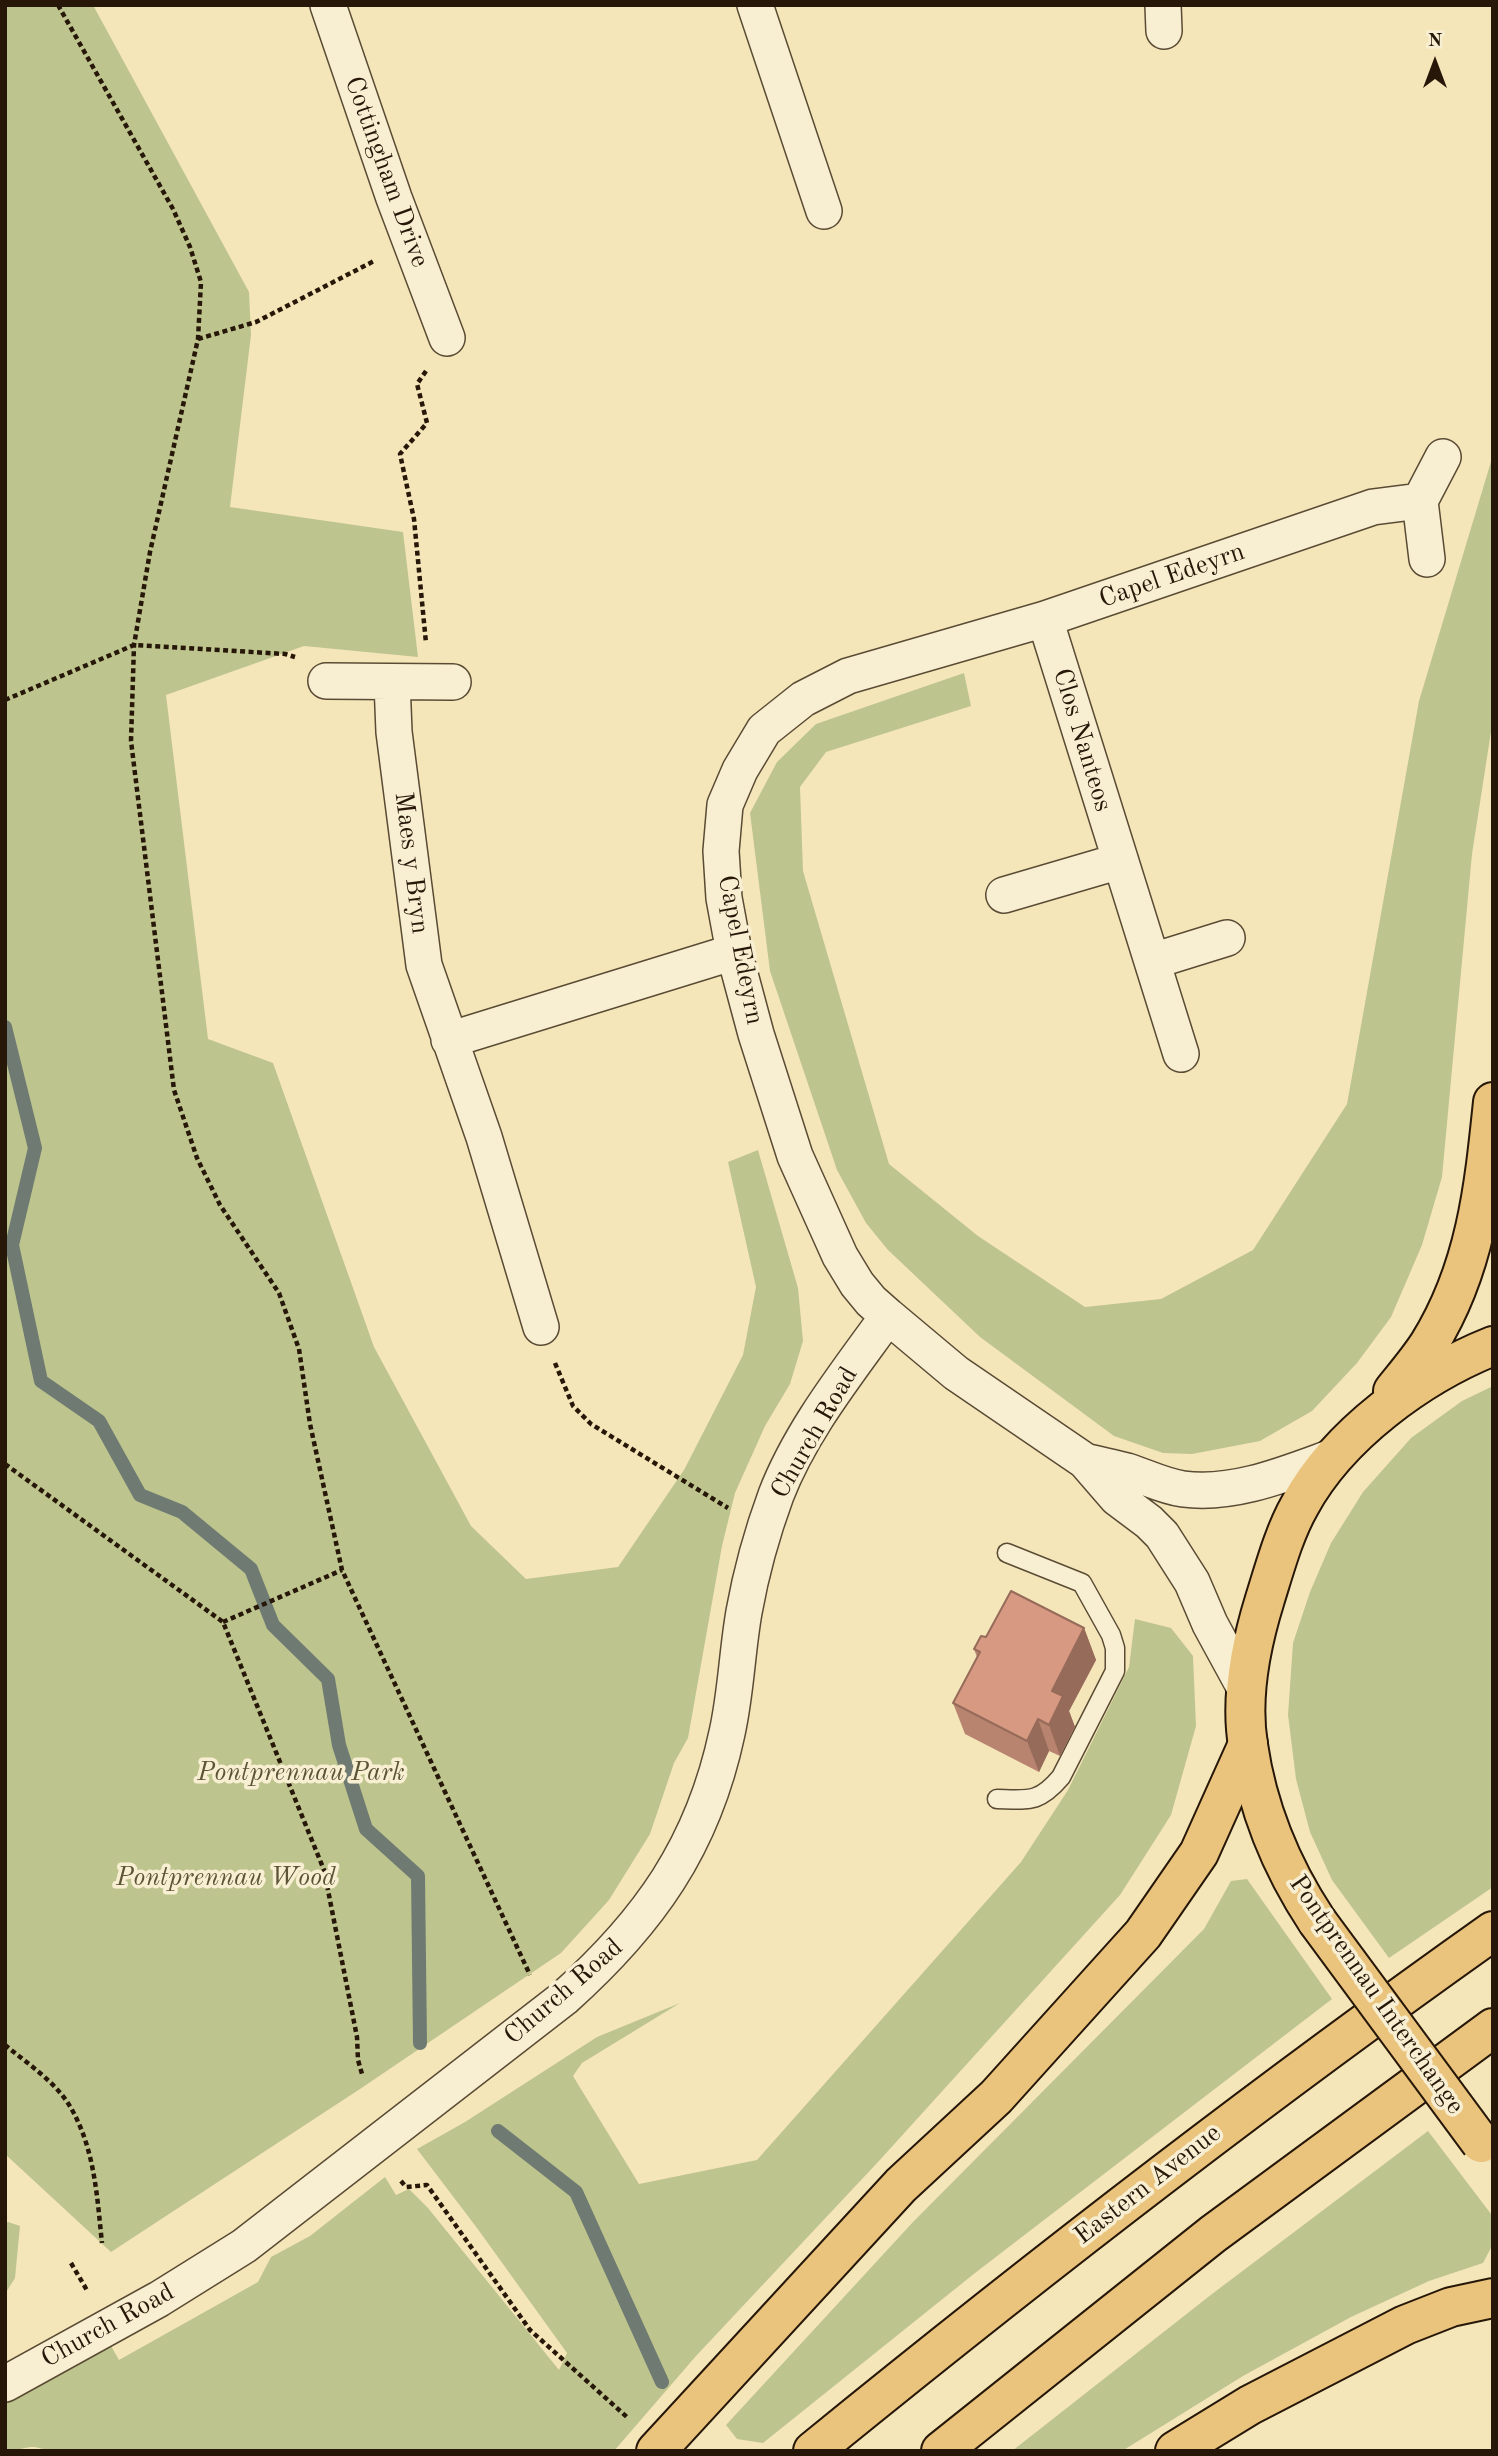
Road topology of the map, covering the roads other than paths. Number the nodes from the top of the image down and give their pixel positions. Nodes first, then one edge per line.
1 (328, 5) edge
2 (755, 5) edge
3 (824, 211) dead end
4 (447, 338) road end
5 (1443, 457) dead end
6 (1420, 501) junction
7 (1427, 559) dead end
8 (1045, 619) junction
9 (326, 681) road end
10 (392, 682) junction
11 (442, 682) road end
12 (1120, 861) junction
13 (1004, 895) dead end
14 (1227, 938) dead end
15 (734, 952) junction
16 (1153, 961) junction
17 (449, 1040) junction
18 (1181, 1054) dead end
19 (1493, 1102) edge
20 (888, 1315) junction
21 (541, 1327) road end
22 (1493, 1346) edge
23 (1368, 1424) junction
24 (1335, 1456) junction
25 (1085, 1461) junction
26 (1007, 1553) dead end
27 (1246, 1690) junction
28 (1248, 1744) junction
29 (997, 1799) dead end
30 (1493, 1931) edge
31 (1493, 2028) edge
32 (1487, 2150) edge
33 (1493, 2298) edge
34 (5, 2384) edge
35 (645, 2437) edge
36 (813, 2451) edge
37 (940, 2451) edge
38 (1175, 2451) edge

1 - 4 street, Cottingham Drive
2 - 3 street
5 - 6 street
6 - 7 street
6 - 8 street, Capel Edeyrn
8 - 12 street, Clos Nanteos
8 - 15 street, Capel Edeyrn
9 - 10 street
10 - 11 street
10 - 17 street, Maes y Bryn
12 - 13 street
12 - 16 street, Clos Nanteos
14 - 16 street
15 - 17 street
15 - 20 street, Capel Edeyrn
16 - 18 street, Clos Nanteos
17 - 21 street, Maes y Bryn
19 - 23 main road
20 - 25 street, Capel Edeyrn
20 - 34 street, Church Road
22 - 23 main road, Pontprennau Interchange
23 - 24 main road, Pontprennau Interchange
24 - 25 street, Capel Edeyrn
24 - 27 main road, Pontprennau Interchange
25 - 27 street, Capel Edeyrn
26 - 29 lane
27 - 28 main road, Pontprennau Interchange
28 - 32 main road, Pontprennau Interchange, bridge
28 - 35 main road
30 - 36 main road, Eastern Avenue
31 - 37 main road
33 - 38 main road

